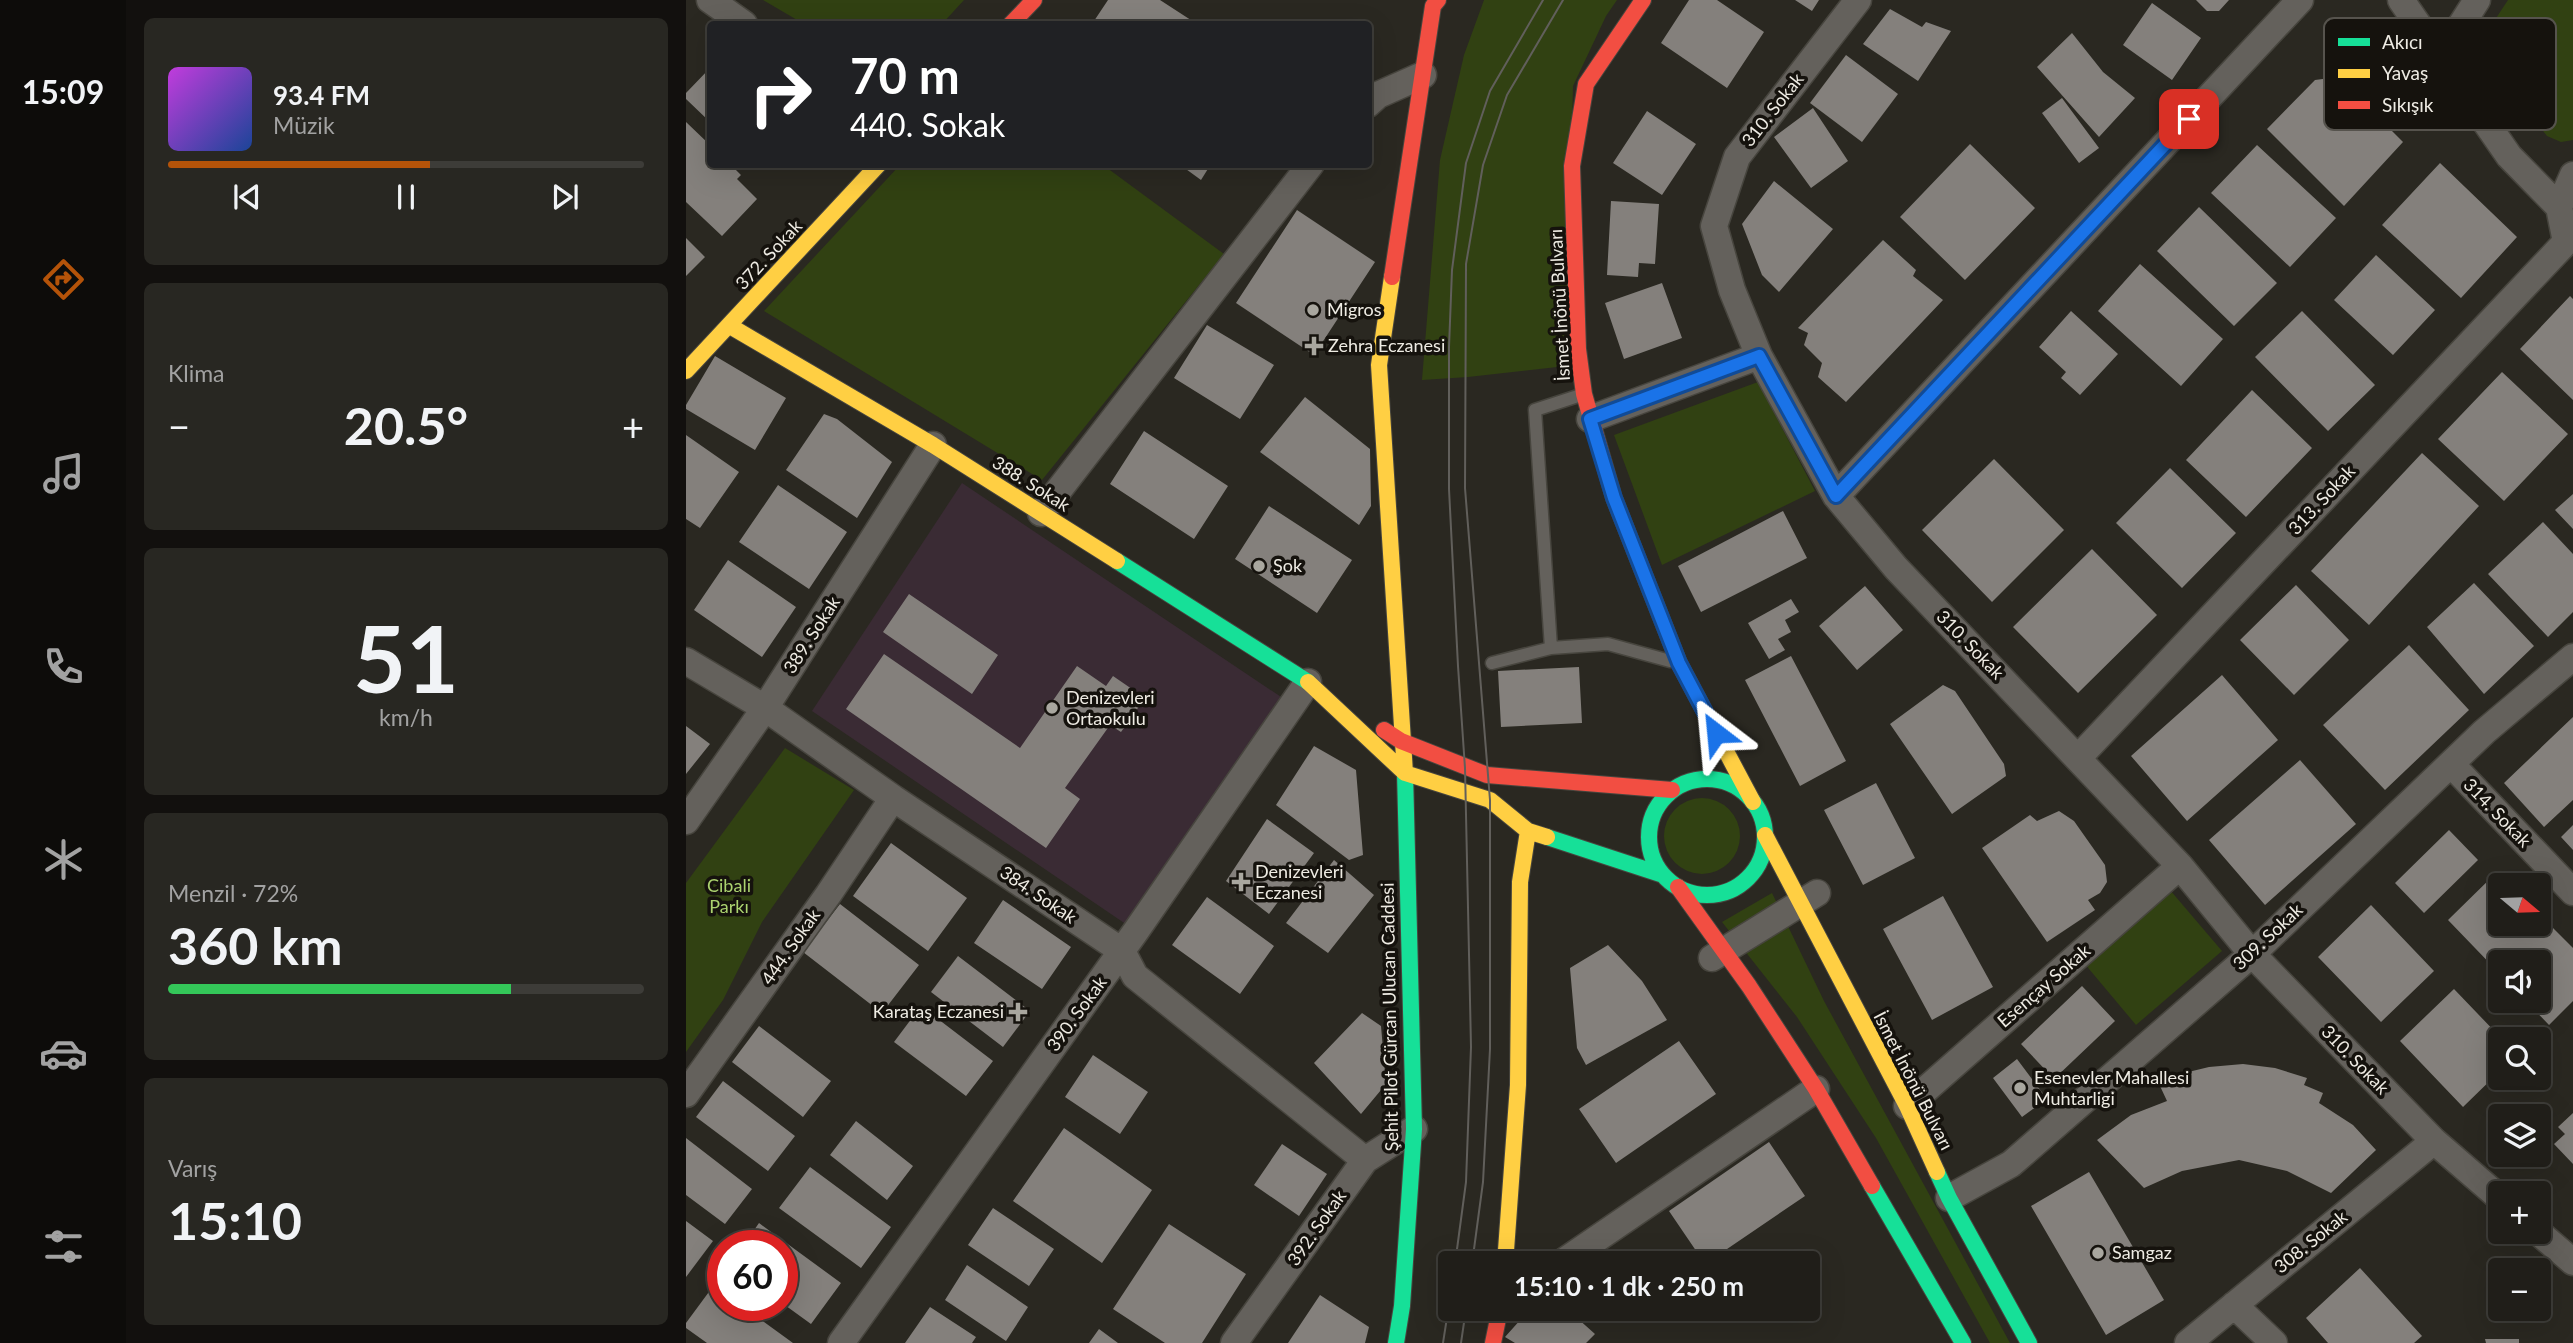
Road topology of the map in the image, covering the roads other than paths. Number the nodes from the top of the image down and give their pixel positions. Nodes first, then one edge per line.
1 (710, 0) edge
2 (1034, 0) edge
3 (1643, 0) edge
4 (1858, 0) edge
5 (2300, 0) edge
6 (2401, 0) edge
7 (2477, 0) edge
8 (1431, 2) edge
9 (2413, 18) edge
10 (2466, 18) edge
11 (740, 21) edge
12 (1014, 21) edge
13 (1423, 75) junction
14 (1372, 100) edge
15 (2491, 130) edge
16 (875, 168) edge
17 (1308, 168) edge
18 (2573, 175) edge
19 (2559, 207) junction
20 (2569, 246) edge
21 (730, 326) junction
22 (1759, 356) junction
23 (686, 371) edge
24 (1587, 406) junction
25 (933, 445) junction
26 (1836, 496) junction
27 (1041, 513) junction
28 (1551, 648) junction
29 (2573, 657) edge
30 (686, 661) edge
31 (1492, 663) dead end
32 (1679, 663) junction
33 (1308, 682) junction
34 (765, 708) junction
35 (1401, 741) junction
36 (2078, 758) junction
37 (2451, 764) junction
38 (1405, 773) junction
39 (1672, 790) junction
40 (893, 798) junction
41 (1754, 802) junction
42 (686, 821) edge
43 (1528, 831) junction
44 (1765, 835) junction
45 (2180, 866) junction
46 (1663, 875) junction
47 (1678, 887) junction
48 (2573, 892) edge
49 (1809, 898) junction
50 (1122, 951) junction
51 (2252, 954) junction
52 (1716, 956) junction
53 (1816, 1089) junction
54 (686, 1094) edge
55 (1907, 1106) junction
56 (1414, 1129) junction
57 (2434, 1141) junction
58 (1365, 1160) junction
59 (2488, 1188) edge
60 (1950, 1198) junction
61 (2551, 1243) edge
62 (1506, 1251) edge
63 (1579, 1251) edge
64 (2573, 1262) edge
65 (2234, 1305) junction
66 (1498, 1321) edge
67 (841, 1343) edge
68 (1234, 1343) edge
69 (1396, 1343) edge
70 (1493, 1343) edge
71 (1963, 1343) edge
72 (2029, 1343) edge
73 (2188, 1343) edge
74 (2274, 1343) edge

1 - 11 street
2 - 12 main road
3 - 24 main road, İsmet İnönü Bulvarı
4 - 22 street, 310. Sokak
5 - 26 street
6 - 9 street
7 - 10 street
8 - 13 main road
13 - 14 street
13 - 35 main road
15 - 19 street
16 - 21 main road, 372. Sokak
17 - 27 street
18 - 19 street
19 - 20 street
20 - 36 street, 313. Sokak
21 - 23 main road, 372. Sokak
21 - 25 main road, 388. Sokak
22 - 24 street
22 - 26 street, 310. Sokak
24 - 28 lane
24 - 32 main road, İsmet İnönü Bulvarı
25 - 27 main road, 388. Sokak
25 - 34 street, 389. Sokak
26 - 36 street, 310. Sokak
27 - 33 main road, 388. Sokak
28 - 31 lane
28 - 32 lane
29 - 37 street, 309. Sokak
30 - 34 street, 384. Sokak
32 - 41 main road, İsmet İnönü Bulvarı
33 - 35 main road
33 - 38 main road
33 - 50 street, 390. Sokak
34 - 40 street, 384. Sokak
34 - 42 street, 389. Sokak
35 - 38 main road
35 - 39 main road
36 - 45 street, 310. Sokak
37 - 48 street, 314. Sokak
37 - 51 street, 309. Sokak
38 - 43 main road
38 - 56 main road, Şehit Pilot Gürcan Ulucan Caddesi
39 - 41 main road
39 - 46 main road
40 - 50 street, 384. Sokak
40 - 54 street, 444. Sokak
41 - 44 main road
43 - 46 main road
43 - 62 main road
44 - 47 main road
44 - 49 main road, İsmet İnönü Bulvarı
45 - 51 street, 310. Sokak
45 - 55 street, Esençay Sokak
46 - 47 main road
47 - 52 main road
49 - 52 street
49 - 55 main road, İsmet İnönü Bulvarı
50 - 58 street, 384. Sokak
50 - 67 street, 390. Sokak
51 - 57 street, 310. Sokak
51 - 60 street, 309. Sokak
52 - 53 main road
53 - 63 street
53 - 71 main road
55 - 60 main road, İsmet İnönü Bulvarı
56 - 58 street, 392. Sokak
56 - 69 main road, Şehit Pilot Gürcan Ulucan Caddesi
57 - 59 street, 310. Sokak
57 - 65 street, 308. Sokak
58 - 68 street, 392. Sokak
60 - 72 main road, İsmet İnönü Bulvarı
61 - 64 street
65 - 73 street, 308. Sokak
65 - 74 street
66 - 70 main road

